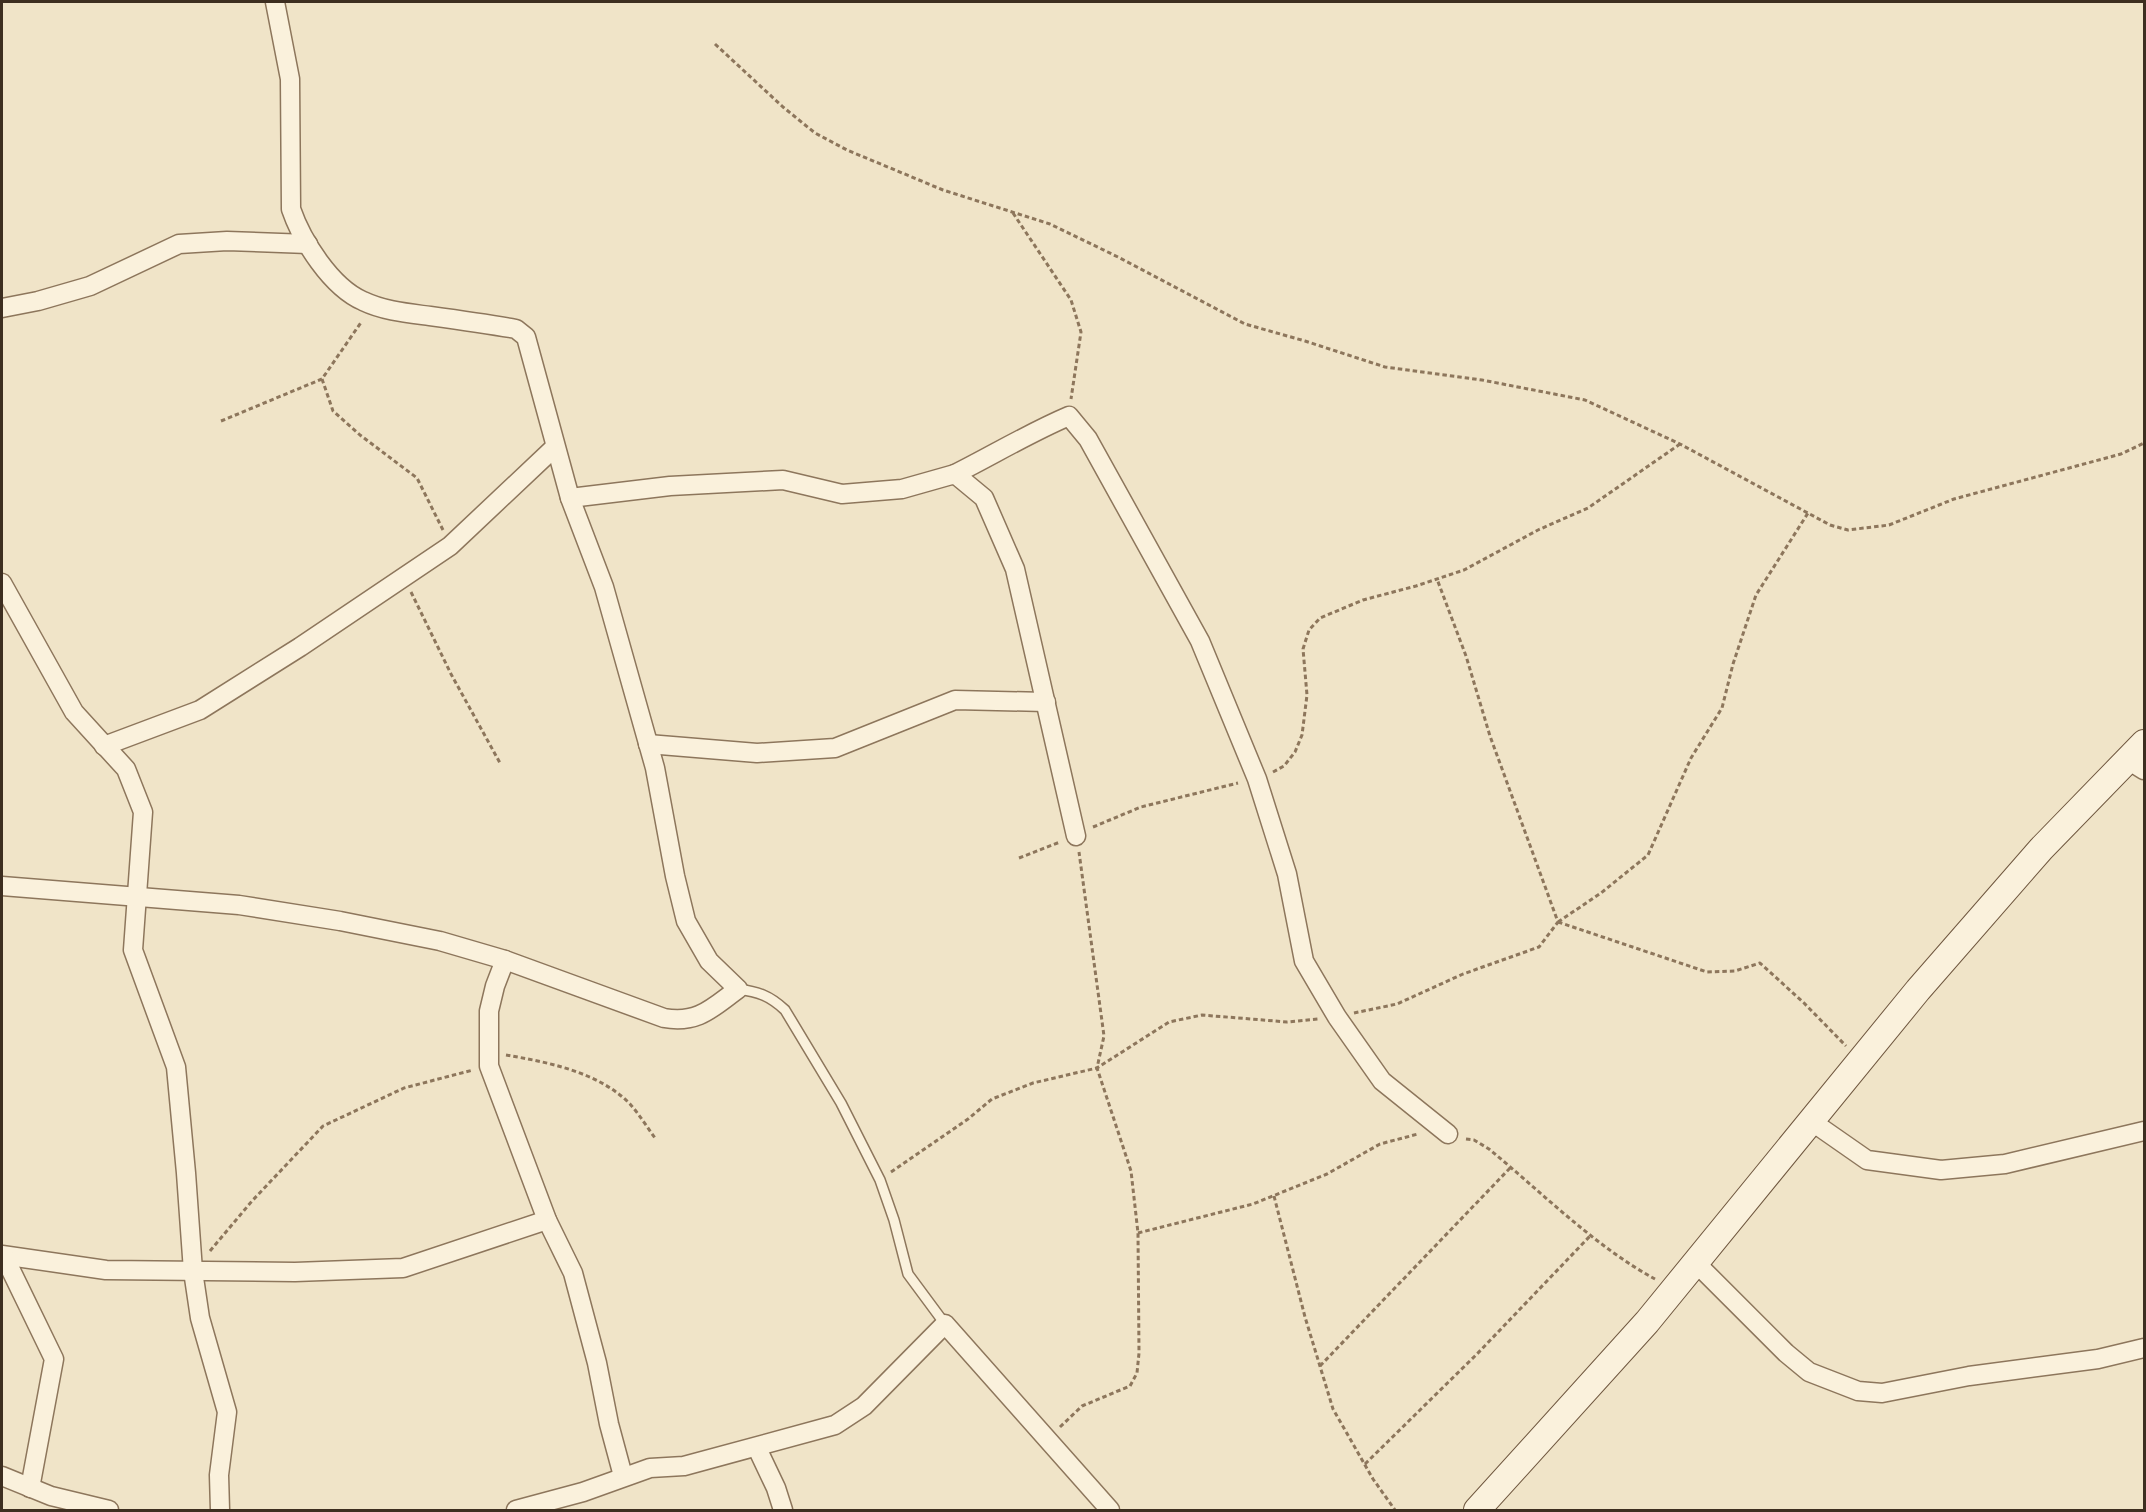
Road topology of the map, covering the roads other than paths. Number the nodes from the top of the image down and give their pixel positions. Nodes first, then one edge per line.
1 (275, 2) edge
2 (308, 244) junction
3 (2, 308) edge
4 (555, 447) junction
5 (955, 474) junction
6 (570, 498) junction
7 (2, 583) edge
8 (1046, 702) junction
9 (648, 744) junction
10 (104, 746) junction
11 (2139, 758) edge
12 (1076, 836) road end
13 (2, 886) edge
14 (137, 897) junction
15 (505, 960) junction
16 (738, 989) junction
17 (1811, 1120) junction
18 (2145, 1131) edge
19 (1448, 1134) road end
20 (547, 1220) junction
21 (3, 1256) edge
22 (1696, 1263) junction
23 (193, 1270) junction
24 (945, 1324) junction
25 (2145, 1348) edge
26 (757, 1448) junction
27 (2, 1476) edge
28 (623, 1476) junction
29 (30, 1488) junction
30 (109, 1510) edge
31 (220, 1510) edge
32 (516, 1510) edge
33 (783, 1510) edge
34 (1110, 1510) edge
35 (1477, 1510) edge

1 - 2 street
2 - 3 street
2 - 4 street
4 - 6 street
4 - 10 street
5 - 6 street
5 - 8 street
5 - 19 street
6 - 9 street
7 - 10 street
8 - 9 street
8 - 12 street
9 - 16 street
10 - 14 street
11 - 17 main road
13 - 14 street
14 - 15 street
14 - 23 street
15 - 16 street
15 - 20 street
16 - 24 lane
17 - 18 street
17 - 22 main road
20 - 23 street
20 - 28 street
21 - 23 street
21 - 29 street
22 - 25 street
22 - 35 main road
23 - 31 street
24 - 26 street
24 - 34 street
26 - 28 street
26 - 33 street
27 - 29 street
28 - 32 street
29 - 30 street

